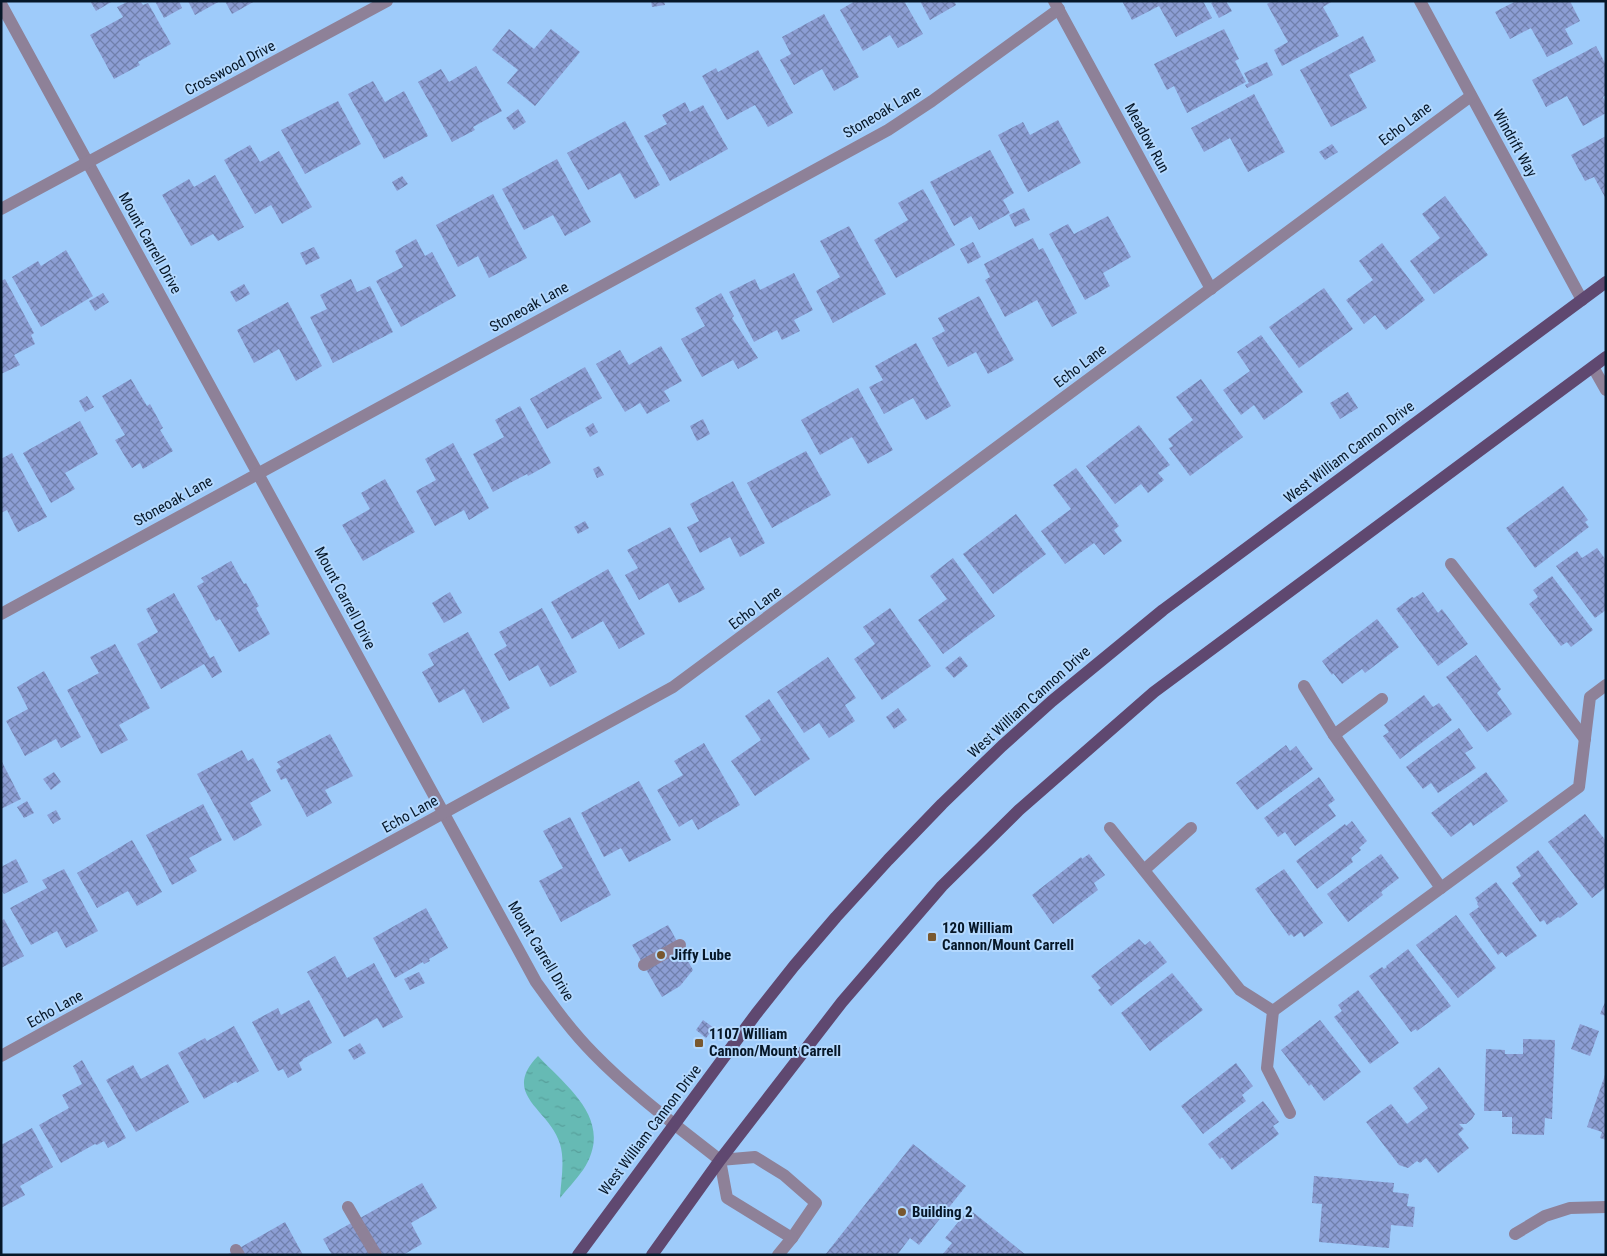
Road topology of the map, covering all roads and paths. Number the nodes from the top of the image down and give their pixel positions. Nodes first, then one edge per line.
1 (387, 1) edge
2 (1420, 1) edge
3 (1, 4) edge
4 (1056, 5) edge
5 (1471, 96) junction
6 (87, 162) junction
7 (1, 209) edge
8 (1606, 282) edge
9 (1211, 289) junction
10 (1582, 300) junction
11 (1606, 357) edge
12 (1593, 367) junction
13 (1606, 390) edge
14 (259, 473) junction
15 (1451, 564) dead end
16 (1, 614) edge
17 (1606, 685) edge
18 (1304, 686) dead end
19 (1382, 699) dead end
20 (1334, 735) junction
21 (1585, 739) junction
22 (444, 814) junction
23 (1110, 828) dead end
24 (1191, 828) dead end
25 (1144, 870) junction
26 (1441, 888) junction
27 (680, 945) dead end
28 (644, 965) dead end
29 (1273, 1011) junction
30 (1, 1056) edge
31 (1290, 1113) dead end
32 (675, 1124) junction
33 (720, 1160) junction
34 (348, 1207) dead end
35 (1606, 1207) edge
36 (1515, 1234) dead end
37 (792, 1238) junction
38 (376, 1255) edge
39 (578, 1255) edge
40 (652, 1255) edge
41 (778, 1255) edge

1 - 6 street, Crosswood Drive
2 - 5 street, Windrift Way
3 - 6 street, Mount Carrell Drive
4 - 9 street, Meadow Run
4 - 14 street, Stoneoak Lane
5 - 9 street, Echo Lane
5 - 10 street, Windrift Way
6 - 7 street, Crosswood Drive
6 - 14 street, Mount Carrell Drive
8 - 10 main road, West William Cannon Drive
9 - 22 street, Echo Lane
10 - 32 main road, West William Cannon Drive
11 - 12 main road
12 - 13 street
12 - 33 main road
14 - 16 street, Stoneoak Lane
14 - 22 street, Mount Carrell Drive
15 - 21 street
17 - 21 street
18 - 20 street
19 - 20 street
20 - 26 street
21 - 26 street
22 - 30 street, Echo Lane
22 - 32 street, Mount Carrell Drive
23 - 25 street
24 - 25 street
25 - 29 street
26 - 29 street
27 - 28 street
29 - 31 street
32 - 33 street, Mount Carrell Drive
32 - 39 main road, West William Cannon Drive
33 - 37 street
33 - 37 street
33 - 40 main road
34 - 38 street
35 - 36 street
37 - 41 street

